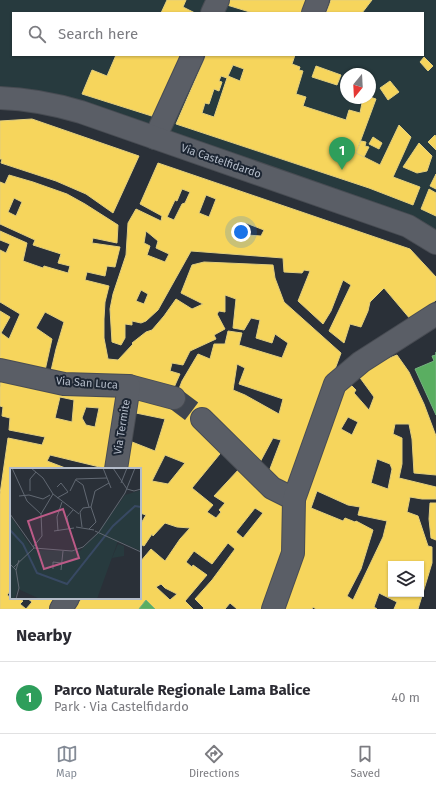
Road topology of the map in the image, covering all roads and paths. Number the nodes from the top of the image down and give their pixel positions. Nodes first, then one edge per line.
1 (318, 0) edge
2 (313, 12) edge
3 (193, 56) edge
4 (0, 98) edge
5 (155, 138) junction
6 (436, 242) edge
7 (436, 314) edge
8 (0, 370) edge
9 (129, 386) junction
10 (174, 398) tunnel mouth
11 (202, 419) tunnel mouth
12 (116, 468) edge
13 (294, 499) junction
14 (67, 599) edge
15 (61, 609) edge
16 (273, 609) edge

1 - 2 street
3 - 5 street
4 - 5 street, Via Castelfidardo
5 - 6 street, Via Castelfidardo
7 - 13 street
8 - 9 street, Via San Luca
9 - 10 street, Via San Luca
9 - 12 street, Via Termite
11 - 13 street
13 - 16 street
14 - 15 street

